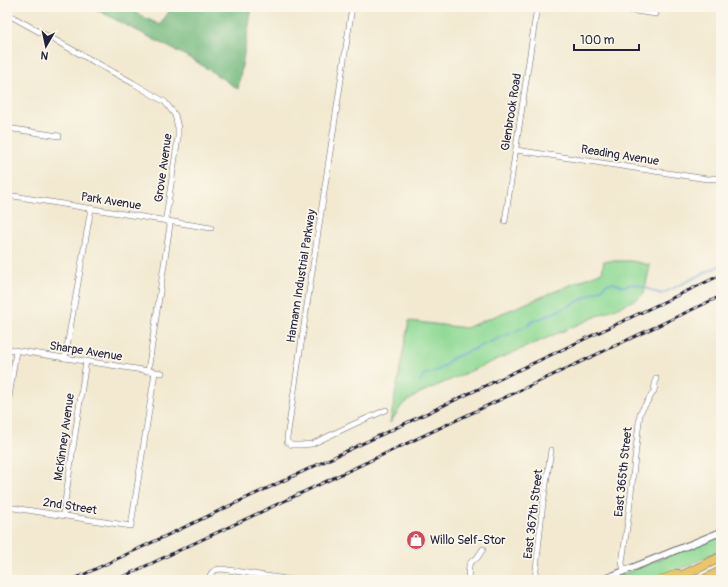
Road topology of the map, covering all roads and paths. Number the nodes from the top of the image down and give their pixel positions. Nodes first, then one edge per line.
1 (352, 7) edge
2 (537, 7) edge
3 (607, 7) edge
4 (7, 14) edge
5 (656, 14) dead end
6 (7, 128) edge
7 (59, 136) dead end
8 (516, 150) junction
9 (721, 178) edge
10 (8, 195) edge
11 (7, 202) edge
12 (91, 208) junction
13 (168, 221) junction
14 (505, 221) dead end
15 (211, 228) dead end
16 (7, 349) edge
17 (16, 351) junction
18 (65, 358) junction
19 (86, 361) junction
20 (148, 371) junction
21 (155, 372) junction
22 (162, 373) dead end
23 (656, 378) dead end
24 (386, 410) dead end
25 (7, 411) edge
26 (551, 450) dead end
27 (7, 506) edge
28 (63, 515) junction
29 (721, 532) edge
30 (483, 549) dead end
31 (721, 557) edge
32 (703, 566) junction
33 (624, 571) junction
34 (721, 571) edge
35 (269, 578) edge
36 (209, 580) edge
37 (292, 580) edge
38 (468, 580) edge
39 (535, 580) edge
40 (602, 580) edge
41 (663, 580) edge
42 (673, 580) edge
43 (704, 580) edge

1 - 24 street, Hamann Industrial Parkway
2 - 8 street, Glenbrook Road
3 - 5 street
4 - 13 street, Grove Avenue
6 - 7 street
8 - 9 street, Reading Avenue
8 - 14 street, Glenbrook Road
10 - 11 street
10 - 12 street, Park Avenue
12 - 13 street, Park Avenue
12 - 18 street
13 - 15 street, Park Avenue
13 - 20 street, Grove Avenue
16 - 17 street, Sharpe Avenue
17 - 18 street, Sharpe Avenue
17 - 25 street
18 - 19 street, Sharpe Avenue
19 - 20 street, Sharpe Avenue
19 - 28 street, McKinney Avenue
20 - 21 street, Sharpe Avenue
21 - 22 street, Sharpe Avenue
21 - 28 street, 2nd Street
23 - 33 street, East 365th Street
26 - 39 street, East 367th Street
27 - 28 street, 2nd Street
29 - 33 street
30 - 38 street
31 - 32 highway
32 - 41 highway
32 - 42 highway
33 - 40 street
34 - 43 highway
35 - 36 street
35 - 37 street

